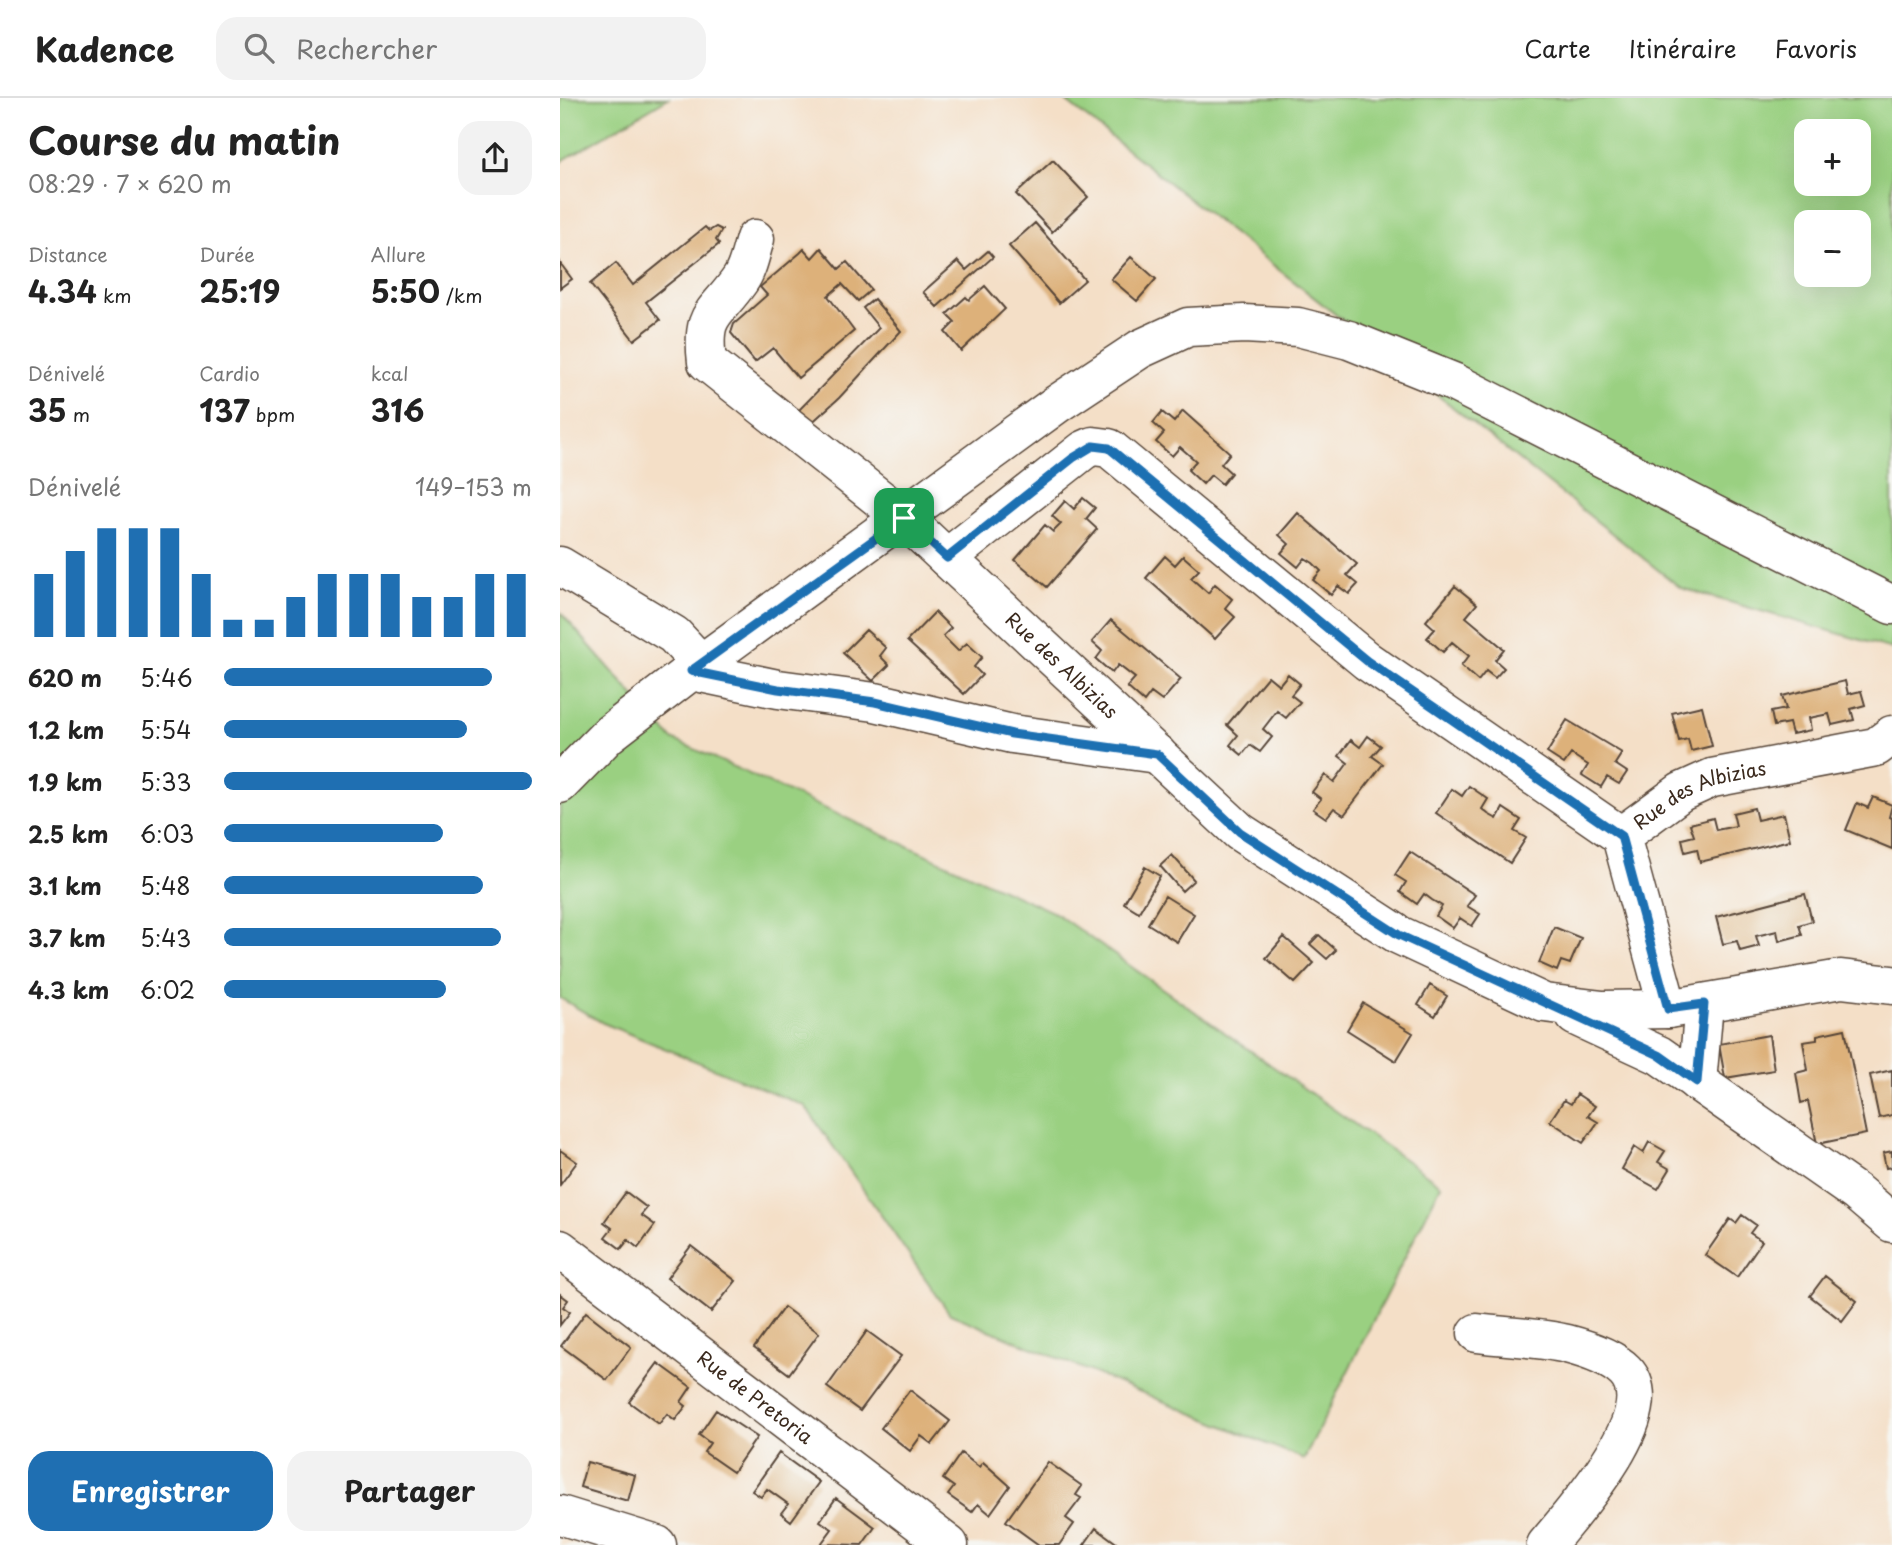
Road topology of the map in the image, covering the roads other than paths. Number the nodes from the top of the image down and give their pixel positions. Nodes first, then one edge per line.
1 (755, 239) dead end
2 (904, 518) junction
3 (947, 558) junction
4 (560, 566) edge
5 (1892, 605) edge
6 (696, 667) junction
7 (1887, 745) edge
8 (1157, 754) junction
9 (560, 784) edge
10 (1621, 836) junction
11 (1892, 985) edge
12 (1544, 1003) junction
13 (1686, 1006) junction
14 (1697, 1082) junction
15 (1892, 1223) edge
16 (560, 1249) edge
17 (1477, 1334) dead end
18 (560, 1516) edge
19 (657, 1545) edge
20 (949, 1545) edge
21 (1546, 1545) edge

1 - 2 street, Rue des Albizias
2 - 3 street, Rue des Albizias
2 - 5 street
2 - 6 street
3 - 8 street, Rue des Albizias
3 - 10 street
4 - 6 street
6 - 8 street
6 - 9 street
7 - 10 street, Rue des Albizias
8 - 12 street, Rue des Albizias
10 - 13 street, Rue des Albizias
11 - 13 street, Rue des Albizias
12 - 13 street, Rue des Albizias
12 - 14 street
13 - 14 street
14 - 15 street
16 - 20 street, Rue de Pretoria
17 - 21 street
18 - 19 street

